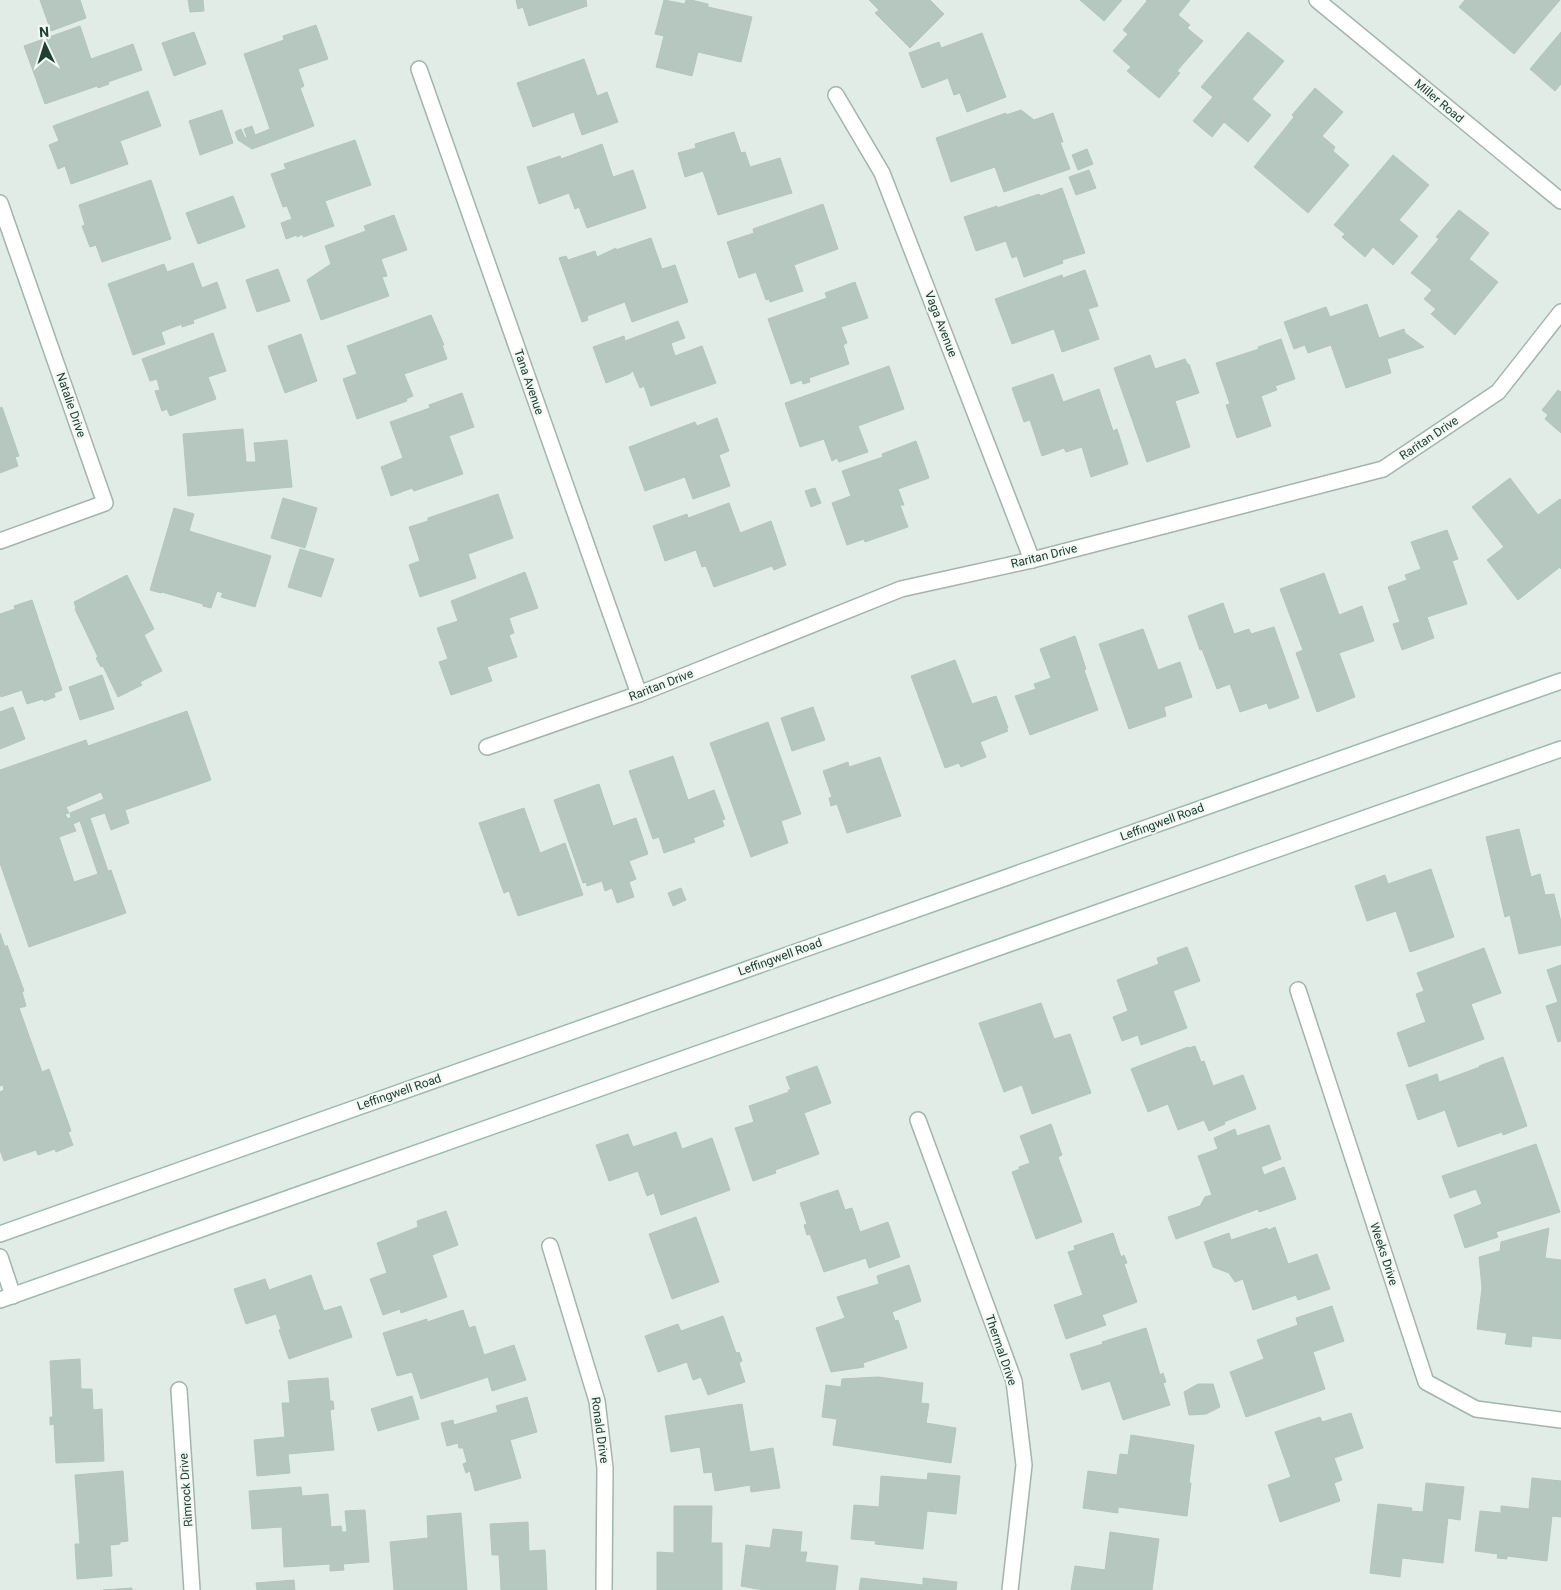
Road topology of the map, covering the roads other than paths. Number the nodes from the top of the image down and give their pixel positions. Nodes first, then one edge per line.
1 (1317, 0) edge
2 (419, 69) dead end
3 (836, 95) dead end
4 (0, 202) edge
5 (1561, 202) edge
6 (1561, 312) edge
7 (0, 541) edge
8 (1032, 560) junction
9 (1561, 681) edge
10 (640, 694) junction
11 (487, 747) dead end
12 (1561, 749) edge
13 (1298, 990) dead end
14 (918, 1120) dead end
15 (0, 1234) edge
16 (550, 1246) dead end
17 (0, 1257) edge
18 (6, 1298) edge
19 (179, 1390) dead end
20 (1561, 1420) edge
21 (192, 1590) edge
22 (604, 1590) edge
23 (1010, 1590) edge

1 - 5 street, Miller Road
2 - 10 street, Tana Avenue
3 - 8 street, Vaga Avenue
4 - 7 street, Natalie Drive
6 - 8 street, Raritan Drive
8 - 10 street, Raritan Drive
9 - 15 street, Leffingwell Road
10 - 11 street, Raritan Drive
12 - 18 street
13 - 20 street, Weeks Drive
14 - 23 street, Thermal Drive
16 - 22 street, Ronald Drive
17 - 18 street
19 - 21 street, Rimrock Drive

